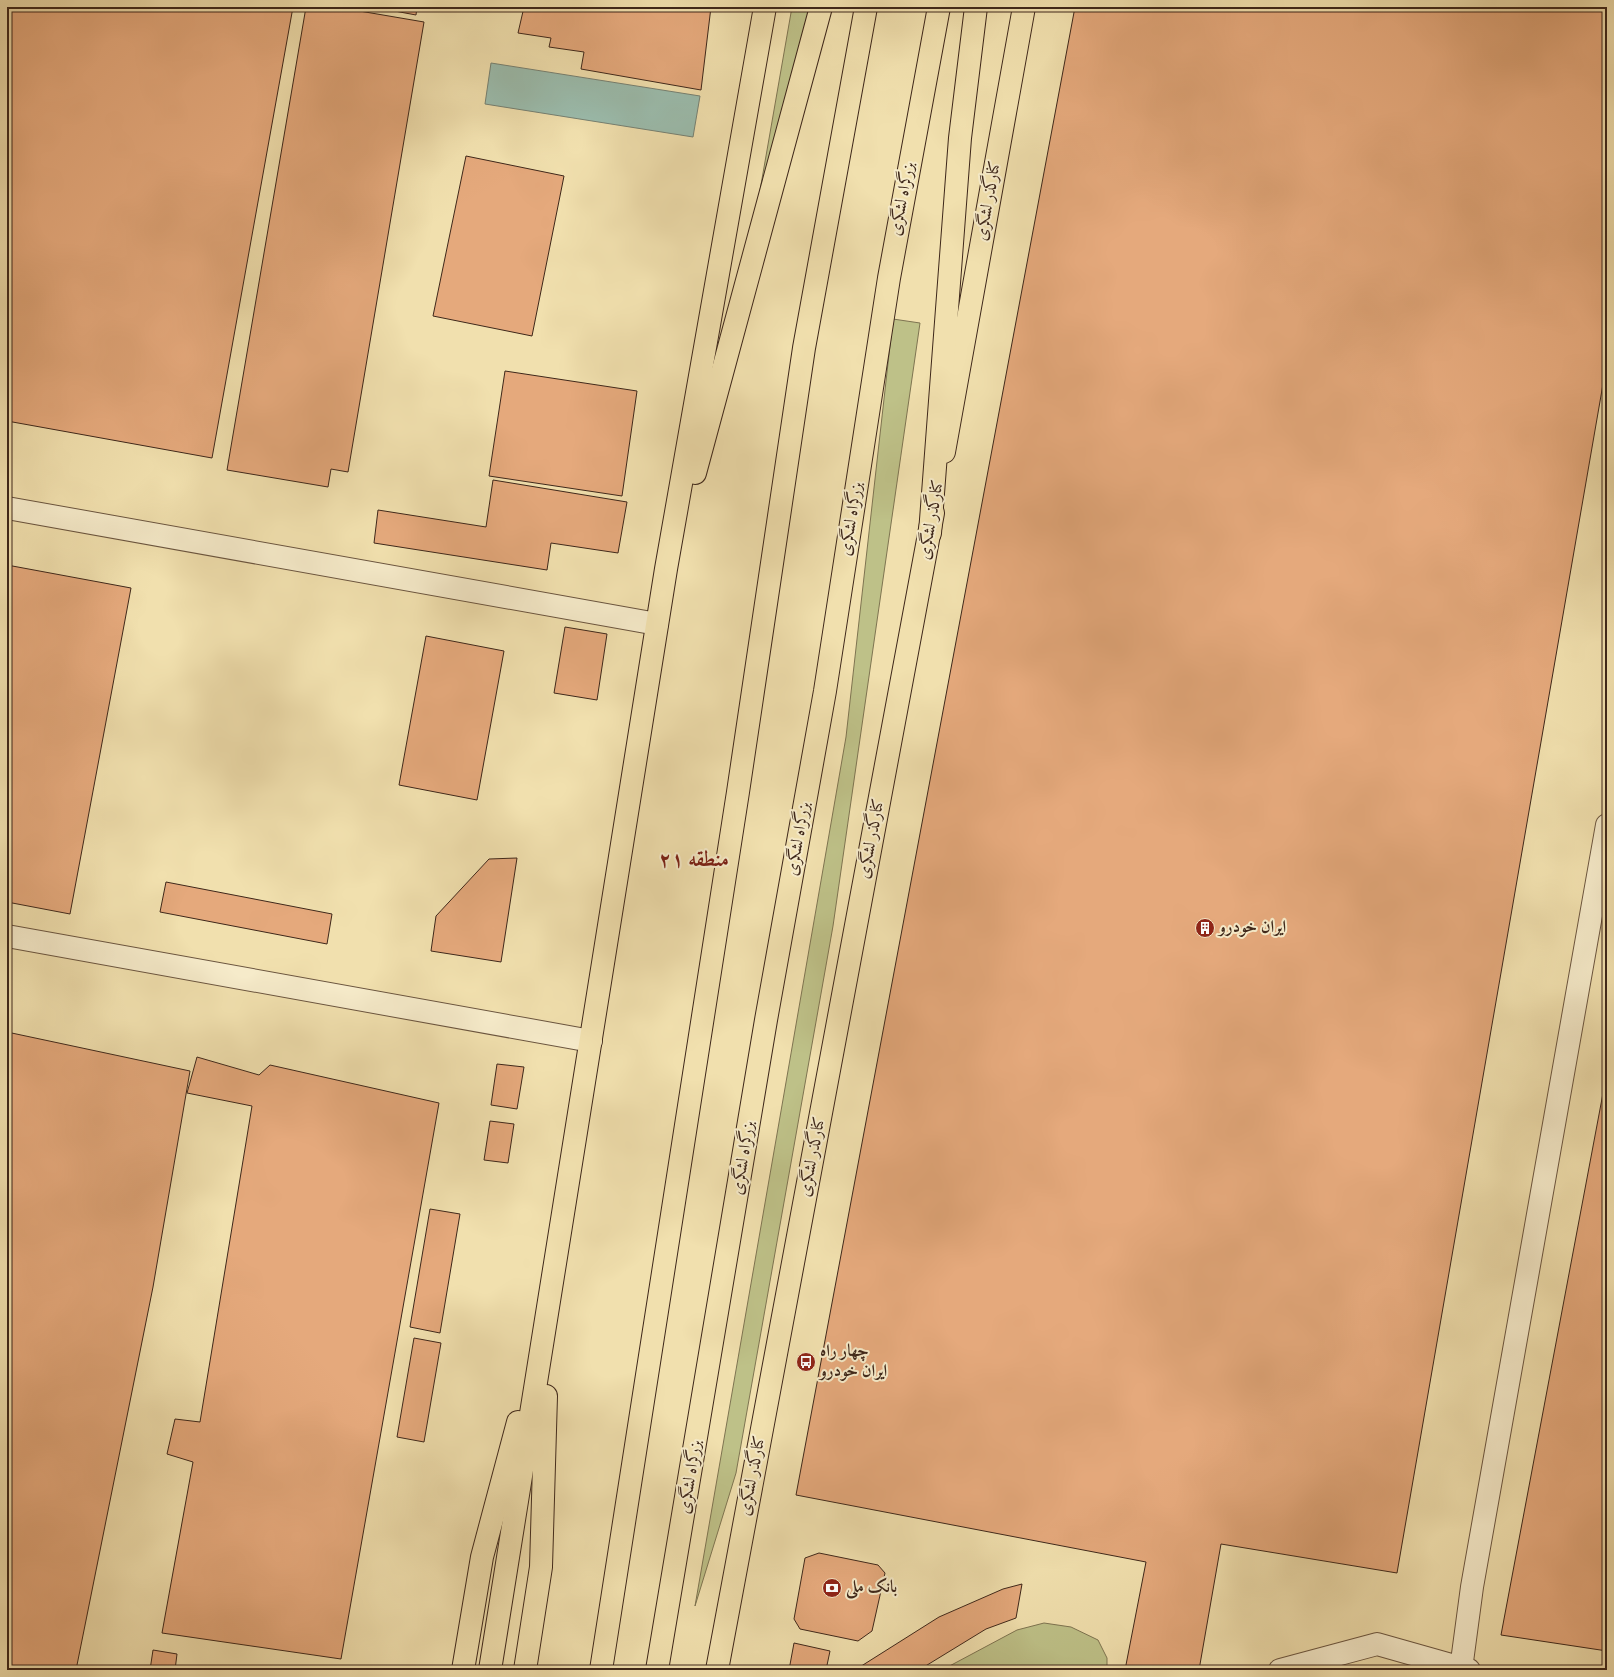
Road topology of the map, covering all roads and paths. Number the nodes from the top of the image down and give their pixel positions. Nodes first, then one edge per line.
1 (765, 7) edge
2 (821, 7) edge
3 (866, 7) edge
4 (939, 7) edge
5 (976, 7) edge
6 (1024, 7) edge
7 (7, 508) edge
8 (930, 533) junction
9 (666, 569) junction
10 (657, 624) junction
11 (1607, 825) edge
12 (7, 936) edge
13 (591, 1041) junction
14 (549, 1307) junction
15 (1465, 1669) edge
16 (463, 1670) edge
17 (490, 1670) edge
18 (525, 1670) edge
19 (601, 1670) edge
20 (657, 1670) edge
21 (717, 1670) edge
22 (1280, 1670) edge

1 - 9 main road
2 - 9 main road
3 - 19 main road
4 - 20 main road, بزرگراه لشگری
5 - 8 main road
6 - 8 main road, کنارگذر لشگری
7 - 10 lane
8 - 21 main road, کنارگذر لشگری
9 - 10 main road
10 - 13 main road
11 - 15 lane
12 - 13 lane
13 - 14 main road
14 - 16 main road
14 - 17 main road
14 - 18 main road
15 - 22 lane

